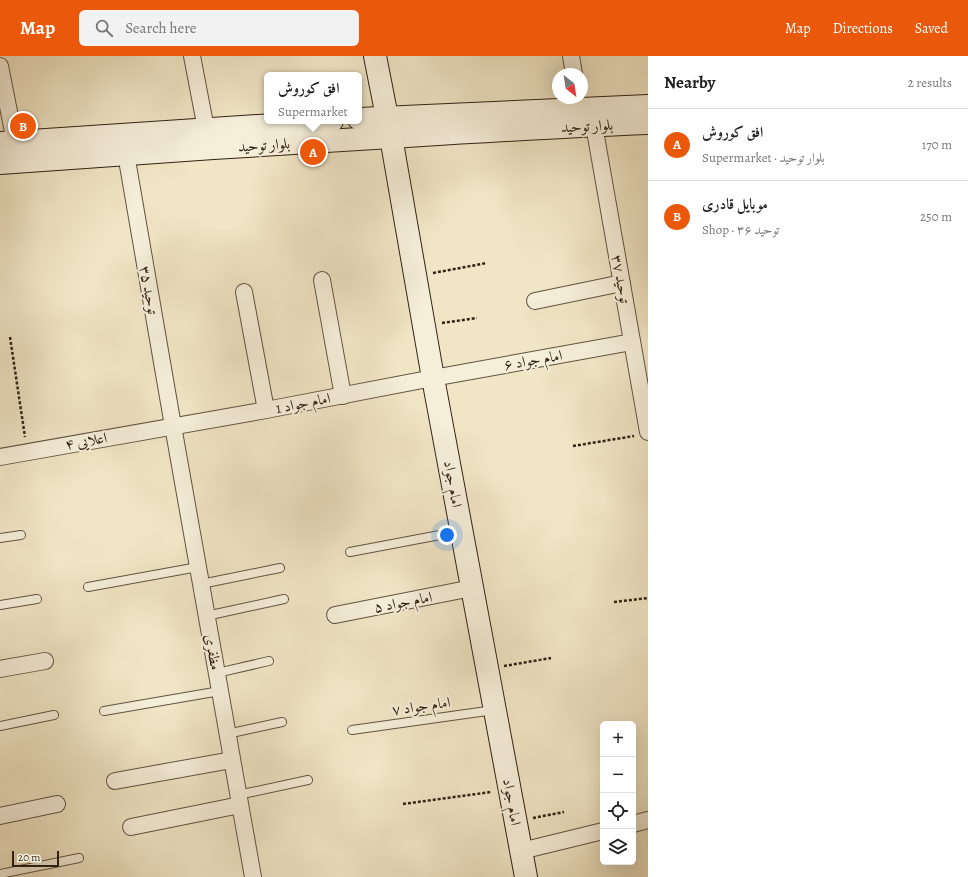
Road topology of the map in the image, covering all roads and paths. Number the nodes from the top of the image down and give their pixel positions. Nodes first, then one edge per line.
1 (192, 56) edge
2 (375, 56) edge
3 (570, 56) edge
4 (0, 66) edge
5 (573, 68) edge
6 (648, 106) edge
7 (585, 111) edge
8 (362, 120) edge
9 (648, 123) edge
10 (285, 124) edge
11 (389, 127) junction
12 (206, 129) junction
13 (8, 142) edge
14 (126, 154) junction
15 (0, 162) edge
16 (487, 263) dead end
17 (415, 277) junction
18 (322, 280) dead end
19 (622, 283) junction
20 (244, 292) dead end
21 (534, 301) dead end
22 (477, 318) dead end
23 (424, 326) junction
24 (10, 337) dead end
25 (632, 342) junction
26 (433, 378) junction
27 (343, 396) junction
28 (266, 410) junction
29 (172, 426) junction
30 (644, 434) edge
31 (573, 446) dead end
32 (28, 452) junction
33 (0, 457) edge
34 (462, 530) junction
35 (20, 535) dead end
36 (0, 538) edge
37 (350, 552) dead end
38 (198, 567) junction
39 (280, 568) dead end
40 (200, 584) junction
41 (88, 587) dead end
42 (472, 588) junction
43 (648, 598) edge
44 (37, 599) dead end
45 (284, 599) dead end
46 (614, 602) dead end
47 (0, 606) edge
48 (334, 615) dead end
49 (206, 616) junction
50 (551, 658) dead end
51 (45, 661) dead end
52 (269, 661) dead end
53 (0, 669) edge
54 (487, 669) junction
55 (216, 673) junction
56 (220, 691) junction
57 (495, 710) junction
58 (104, 711) dead end
59 (54, 716) dead end
60 (282, 722) dead end
61 (0, 726) edge
62 (352, 730) dead end
63 (227, 734) junction
64 (232, 760) junction
65 (308, 780) dead end
66 (114, 781) dead end
67 (510, 790) junction
68 (239, 800) junction
69 (57, 804) dead end
70 (403, 804) dead end
71 (564, 812) dead end
72 (0, 816) edge
73 (648, 820) edge
74 (515, 821) junction
75 (636, 823) edge
76 (131, 827) dead end
77 (600, 832) edge
78 (521, 851) junction
79 (79, 858) dead end
80 (0, 874) edge
81 (253, 877) edge
82 (526, 877) edge

1 - 12 street
2 - 11 main road, امام جواد
3 - 5 street
4 - 13 street
6 - 7 main road, بلوار توحید
7 - 9 main road, بلوار توحید
7 - 11 main road, بلوار توحید
7 - 19 street, توحید ۳۷
8 - 11 main road, بلوار توحید
10 - 12 main road, بلوار توحید
11 - 14 main road, بلوار توحید
11 - 17 main road, امام جواد
12 - 13 main road, بلوار توحید
14 - 15 main road, بلوار توحید
14 - 29 street, توحید ۳۵
16 - 17 path
17 - 23 main road, امام جواد
18 - 27 street
19 - 21 street
19 - 25 street, توحید ۳۷
20 - 28 street
22 - 23 path
23 - 26 main road, امام جواد
24 - 32 path
25 - 26 street, امام جواد ۶
25 - 30 street, توحید ۳۷
26 - 27 street, امام جواد 1
26 - 34 main road, امام جواد
27 - 28 street, امام جواد 1
28 - 29 street, امام جواد 1
29 - 32 street, اعلایی ۴
29 - 38 street, مظفری
30 - 31 path
32 - 33 street, اعلایی ۴
34 - 37 lane
34 - 42 main road, امام جواد
35 - 36 lane
38 - 40 street, مظفری
38 - 41 lane
39 - 40 lane
40 - 49 street, مظفری
42 - 48 street, امام جواد ۵
42 - 54 main road, امام جواد
43 - 46 path
44 - 47 lane
45 - 49 lane
49 - 55 street, مظفری
50 - 54 path
51 - 53 street
52 - 55 lane
54 - 57 main road, امام جواد
55 - 56 street, مظفری
56 - 58 lane
56 - 63 street, مظفری
57 - 62 lane, امام جواد ۷
57 - 67 main road, امام جواد
59 - 61 lane
60 - 63 lane
63 - 64 street, مظفری
64 - 66 street
64 - 68 street, مظفری
65 - 68 lane
67 - 70 path
67 - 74 main road, امام جواد
68 - 76 street
68 - 81 street, مظفری
69 - 72 street
71 - 74 path
73 - 75 street
74 - 78 main road, امام جواد
77 - 78 street
78 - 82 main road, امام جواد
79 - 80 lane

